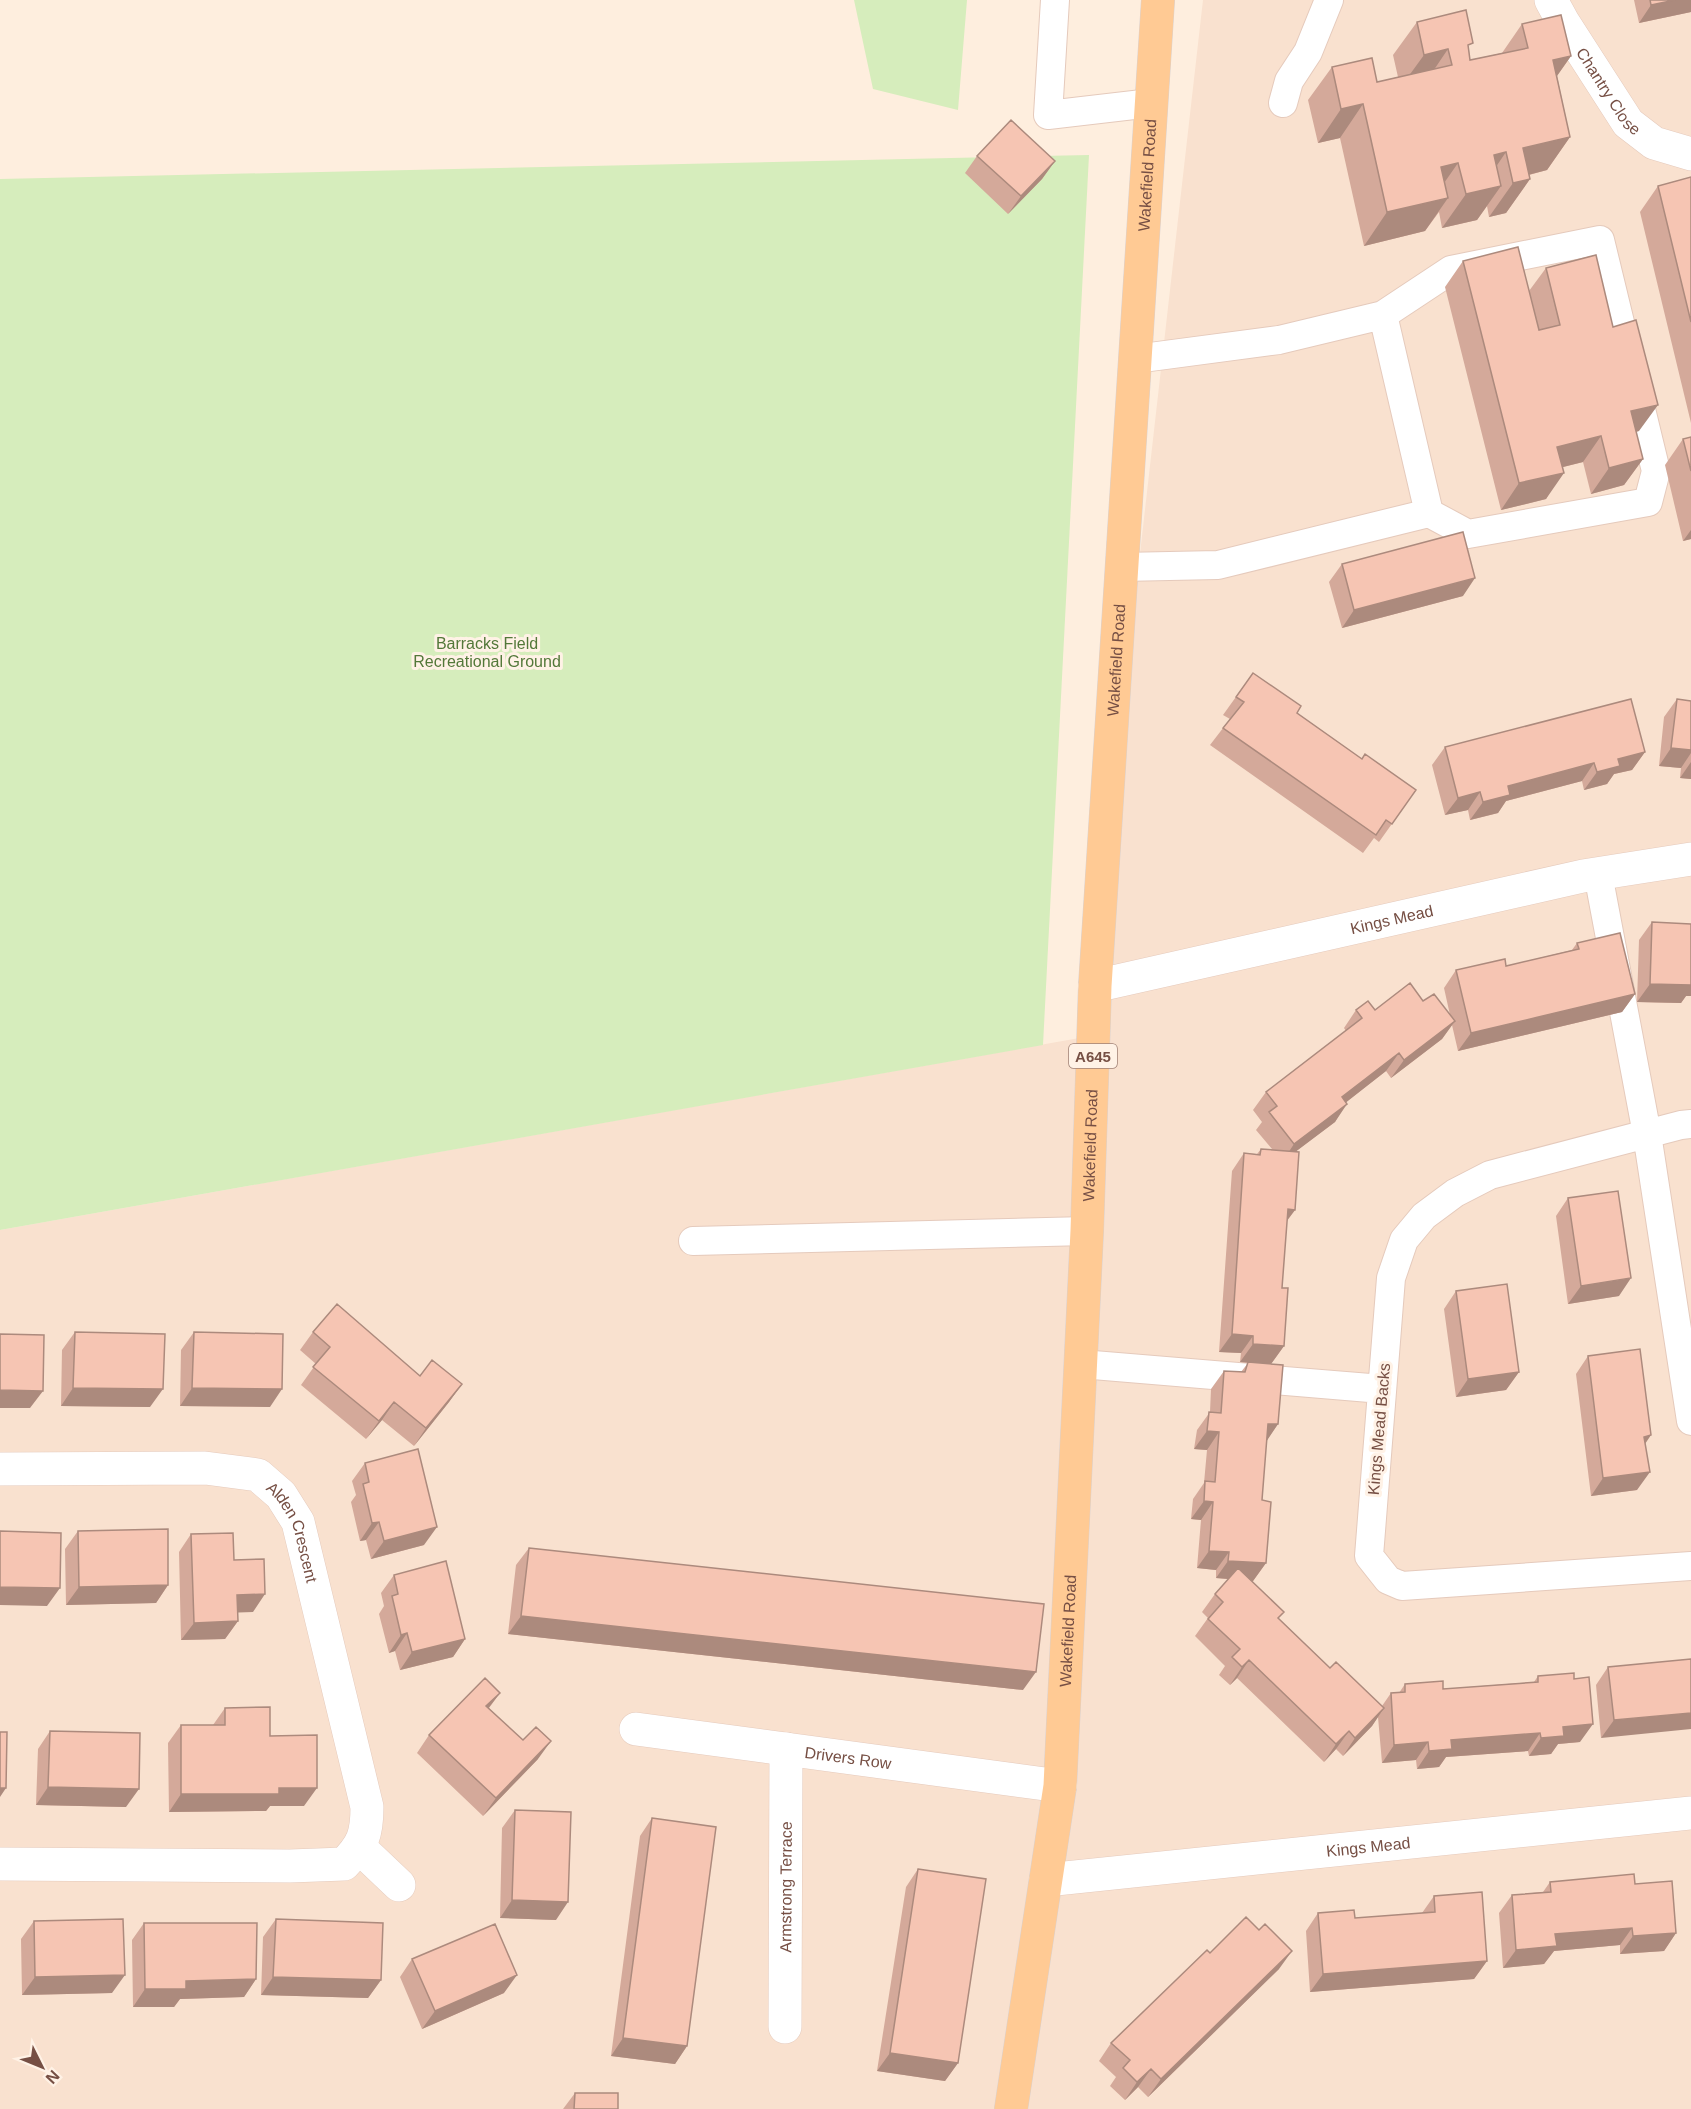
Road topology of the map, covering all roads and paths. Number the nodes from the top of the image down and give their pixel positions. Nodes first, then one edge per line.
1 (1055, 0) edge
2 (1158, 0) edge
3 (1329, 0) edge
4 (1551, 0) edge
5 (1151, 103) junction
6 (1283, 103) dead end
7 (1691, 154) edge
8 (1383, 315) junction
9 (1135, 358) junction
10 (1430, 513) junction
11 (1121, 567) junction
12 (1691, 859) edge
13 (1598, 874) junction
14 (1095, 986) junction
15 (1691, 1124) edge
16 (1647, 1134) junction
17 (1087, 1231) junction
18 (693, 1241) dead end
19 (1081, 1364) junction
20 (1382, 1389) junction
21 (1691, 1422) edge
22 (0, 1470) edge
23 (1691, 1566) edge
24 (636, 1729) dead end
25 (786, 1749) junction
26 (1060, 1786) junction
27 (1691, 1814) edge
28 (360, 1848) junction
29 (0, 1864) edge
30 (1046, 1880) junction
31 (399, 1885) dead end
32 (785, 2027) dead end
33 (1011, 2109) edge

1 - 5 lane
2 - 5 main road, Wakefield Road / A645
3 - 6 lane
4 - 7 street, Chantry Close
5 - 9 main road, Wakefield Road / A645
8 - 9 lane
8 - 10 lane
8 - 10 lane
9 - 11 main road, Wakefield Road / A645
10 - 11 lane
11 - 14 main road, Wakefield Road / A645
12 - 13 street, Kings Mead
13 - 14 street, Kings Mead
13 - 16 lane
14 - 17 main road, Wakefield Road / A645
15 - 16 lane, Kings Mead Backs
16 - 20 lane, Kings Mead Backs
16 - 21 lane
17 - 18 lane
17 - 19 main road, Wakefield Road / A645
19 - 20 lane
19 - 26 main road, Wakefield Road / A645
20 - 23 lane, Kings Mead Backs
22 - 28 street, Alden Crescent
24 - 25 street, Drivers Row
25 - 26 street, Drivers Row
25 - 32 street, Armstrong Terrace
26 - 30 main road, Wakefield Road / A645
27 - 30 street, Kings Mead
28 - 29 street
28 - 31 street
30 - 33 main road, Wakefield Road / A645

